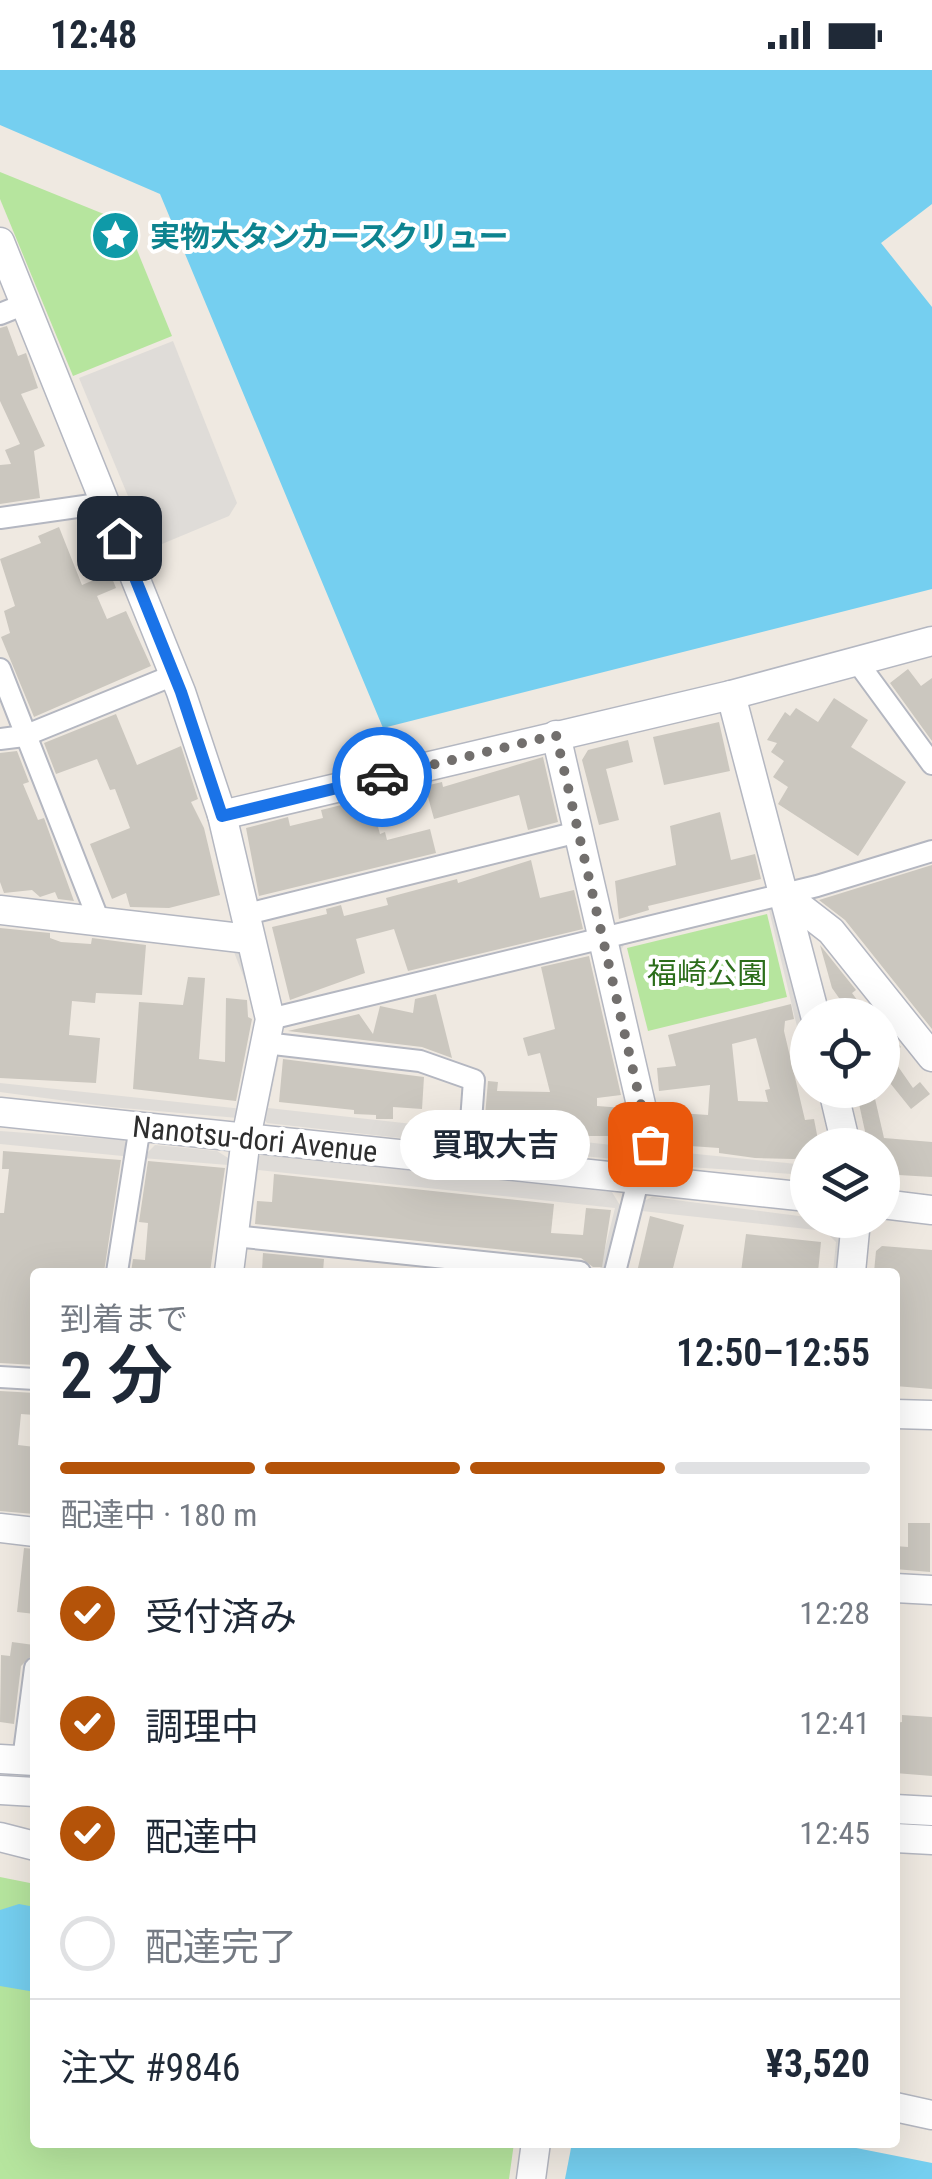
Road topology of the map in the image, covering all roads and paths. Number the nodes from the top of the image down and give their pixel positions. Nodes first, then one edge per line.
1 (0, 242) edge
2 (12, 309) edge
3 (105, 503) junction
4 (0, 518) edge
5 (932, 641) edge
6 (858, 662) junction
7 (0, 668) edge
8 (174, 675) junction
9 (731, 695) junction
10 (556, 735) junction
11 (24, 736) junction
12 (0, 739) edge
13 (932, 764) edge
14 (222, 816) junction
15 (578, 832) junction
16 (932, 851) edge
17 (781, 892) junction
18 (0, 910) edge
19 (98, 921) junction
20 (252, 926) junction
21 (603, 937) junction
22 (810, 998) edge
23 (268, 1031) junction
24 (932, 1056) edge
25 (0, 1112) edge
26 (140, 1126) junction
27 (246, 1138) junction
28 (468, 1162) junction
29 (638, 1181) junction
30 (790, 1195) edge
31 (900, 1206) edge
32 (932, 1210) edge
33 (234, 1236) junction
34 (854, 1238) edge
35 (118, 1268) edge
36 (230, 1268) edge
37 (542, 1268) edge
38 (616, 1268) edge
39 (851, 1268) edge
40 (0, 1377) edge
41 (30, 1380) edge
42 (900, 1414) edge
43 (932, 1415) edge
44 (0, 1528) edge
45 (30, 1531) edge
46 (900, 1588) edge
47 (932, 1590) edge
48 (30, 1699) edge
49 (20, 1760) edge
50 (0, 1790) edge
51 (30, 1792) edge
52 (900, 1808) edge
53 (932, 1811) edge
54 (0, 1837) edge
55 (900, 1838) edge
56 (932, 1840) edge
57 (30, 1845) edge
58 (900, 2108) edge
59 (932, 2115) edge
60 (535, 2148) edge
61 (531, 2179) edge

1 - 2 street
2 - 3 street
3 - 4 street
3 - 8 street
5 - 6 street
6 - 9 street
6 - 13 street
7 - 11 street
8 - 11 street
8 - 14 street
9 - 10 street
9 - 17 street
10 - 14 street
10 - 15 street
11 - 12 street
11 - 19 street
14 - 20 street
15 - 20 street
15 - 21 street
16 - 17 street
17 - 21 street
17 - 22 street
17 - 24 street
18 - 19 street
19 - 20 street
20 - 23 street
21 - 23 street
21 - 29 street
23 - 27 street
23 - 28 street
25 - 26 street, Nanotsu-dori Avenue
26 - 27 street, Nanotsu-dori Avenue
26 - 35 street
27 - 28 street, Nanotsu-dori Avenue
27 - 33 street
28 - 29 street, Nanotsu-dori Avenue
29 - 30 street, Nanotsu-dori Avenue
29 - 38 street
31 - 32 street
33 - 36 street
33 - 37 street
34 - 39 street
40 - 41 street
42 - 43 street
44 - 45 street
46 - 47 street
48 - 49 street
50 - 51 street
52 - 53 street
54 - 57 street
55 - 56 street
58 - 59 street
60 - 61 street

